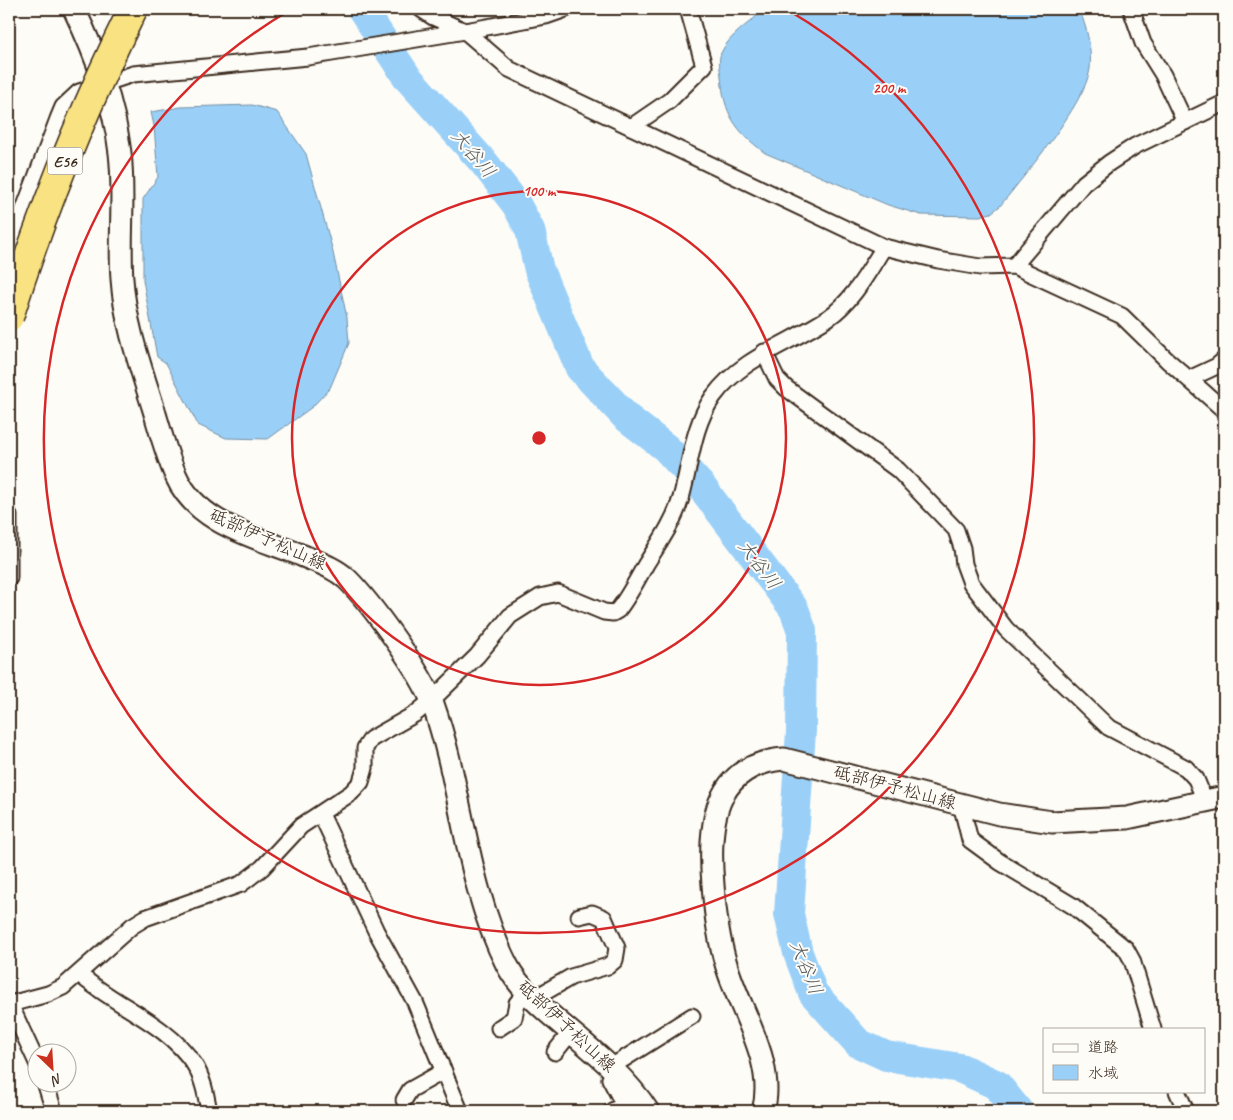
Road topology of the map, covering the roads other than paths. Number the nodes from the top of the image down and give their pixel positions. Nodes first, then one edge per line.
1 (74, 9) edge
2 (132, 9) edge
3 (421, 9) edge
4 (566, 9) edge
5 (688, 9) edge
6 (1131, 9) edge
7 (465, 31) junction
8 (106, 82) junction
9 (1224, 103) edge
10 (1185, 122) junction
11 (631, 127) junction
12 (884, 247) junction
13 (9, 262) edge
14 (1014, 266) junction
15 (9, 317) edge
16 (764, 352) junction
17 (1224, 360) edge
18 (1189, 379) junction
19 (1224, 410) edge
20 (9, 516) edge
21 (9, 578) edge
22 (432, 700) junction
23 (1215, 799) edge
24 (961, 804) junction
25 (321, 814) junction
26 (580, 916) dead end
27 (79, 974) junction
28 (530, 996) junction
29 (9, 1003) edge
30 (692, 1016) dead end
31 (499, 1028) dead end
32 (1153, 1028) edge
33 (571, 1032) junction
34 (28, 1044) edge
35 (555, 1052) dead end
36 (614, 1070) junction
37 (444, 1071) junction
38 (48, 1092) edge
39 (1177, 1092) edge
40 (404, 1100) dead end
41 (54, 1111) edge
42 (209, 1111) edge
43 (460, 1111) edge
44 (612, 1111) edge
45 (648, 1111) edge
46 (763, 1111) edge
47 (1186, 1111) edge

1 - 8 main road, 砥部伊予松山線
2 - 15 highway, E56, bridge
3 - 7 street
4 - 7 street
5 - 11 street
6 - 10 street
7 - 8 street
7 - 11 street
8 - 13 street
8 - 22 main road, 砥部伊予松山線
9 - 10 street
10 - 14 street
11 - 12 street
12 - 14 street
12 - 16 street
14 - 18 street
16 - 22 street
16 - 23 street
17 - 18 street
18 - 19 street
20 - 21 street
22 - 25 street
22 - 28 main road, 砥部伊予松山線
23 - 24 main road, 砥部伊予松山線
24 - 32 street
24 - 46 main road, 砥部伊予松山線
25 - 27 street
25 - 37 street
26 - 28 street
27 - 29 street
27 - 42 street
28 - 31 street
28 - 33 main road, 砥部伊予松山線
29 - 34 street
30 - 36 street
33 - 35 street
33 - 36 main road, 砥部伊予松山線
36 - 44 street
36 - 45 main road, 砥部伊予松山線
37 - 40 street
37 - 43 street
38 - 41 street
39 - 47 street

